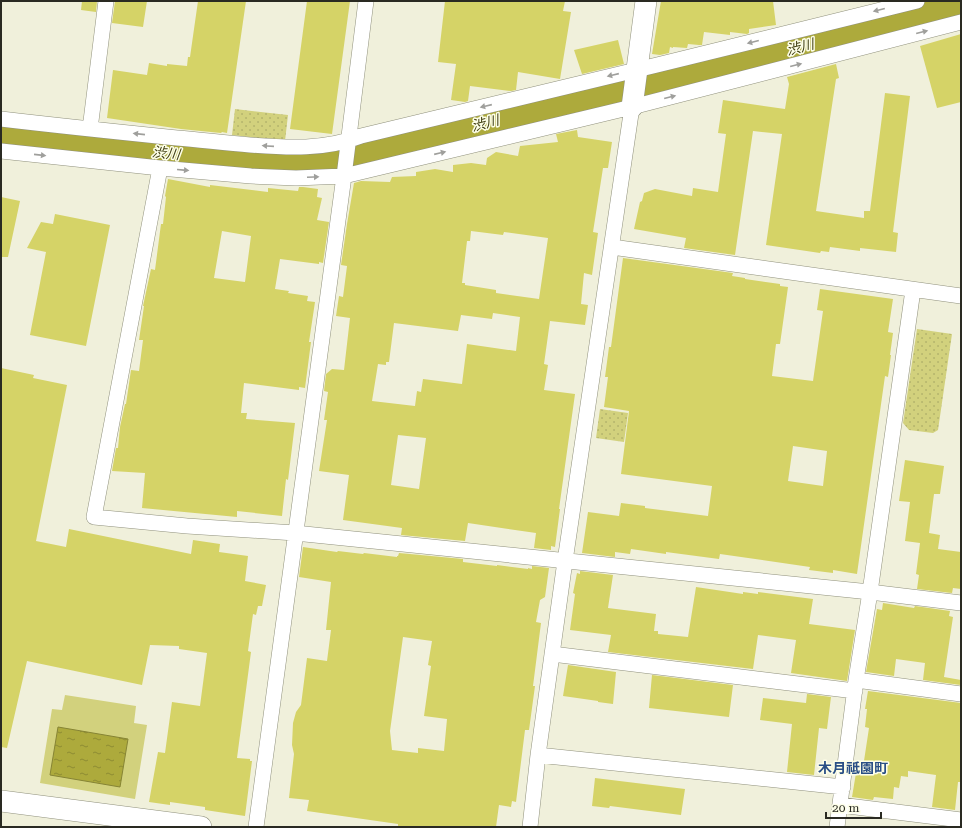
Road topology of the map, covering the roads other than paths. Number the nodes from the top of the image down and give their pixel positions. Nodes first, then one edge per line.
1 (106, 1) edge
2 (366, 1) edge
3 (646, 1) edge
4 (917, 1) edge
5 (961, 22) edge
6 (637, 69) junction
7 (632, 107) junction
8 (1, 119) edge
9 (90, 129) junction
10 (348, 141) junction
11 (1, 151) edge
12 (160, 168) junction
13 (344, 176) junction
14 (612, 247) junction
15 (913, 290) junction
16 (961, 296) edge
17 (295, 533) junction
18 (565, 561) junction
19 (870, 592) junction
20 (961, 603) edge
21 (552, 654) junction
22 (855, 686) junction
23 (961, 694) edge
24 (538, 755) junction
25 (842, 787) junction
26 (1, 801) edge
27 (840, 805) junction
28 (961, 820) edge
29 (201, 827) edge
30 (256, 827) edge
31 (530, 827) edge
32 (837, 827) edge

1 - 9 street
2 - 10 street
3 - 6 street
4 -> 6 street
7 -> 5 street
6 - 7 street
6 -> 10 street
13 -> 7 street
7 - 14 street
8 - 9 street
10 -> 9 street
10 - 13 street
11 -> 12 street
12 -> 13 street
12 - 17 street
13 - 17 street
14 - 15 street
14 - 18 street
15 - 16 street
15 - 19 street
17 - 18 street
17 - 30 street
18 - 19 street
18 - 21 street
19 - 20 street
19 - 22 street
21 - 22 street
21 - 24 street
22 - 23 street
22 - 25 street
24 - 25 street
24 - 31 street
25 - 27 street
26 - 29 street
27 - 28 street
27 - 32 street

